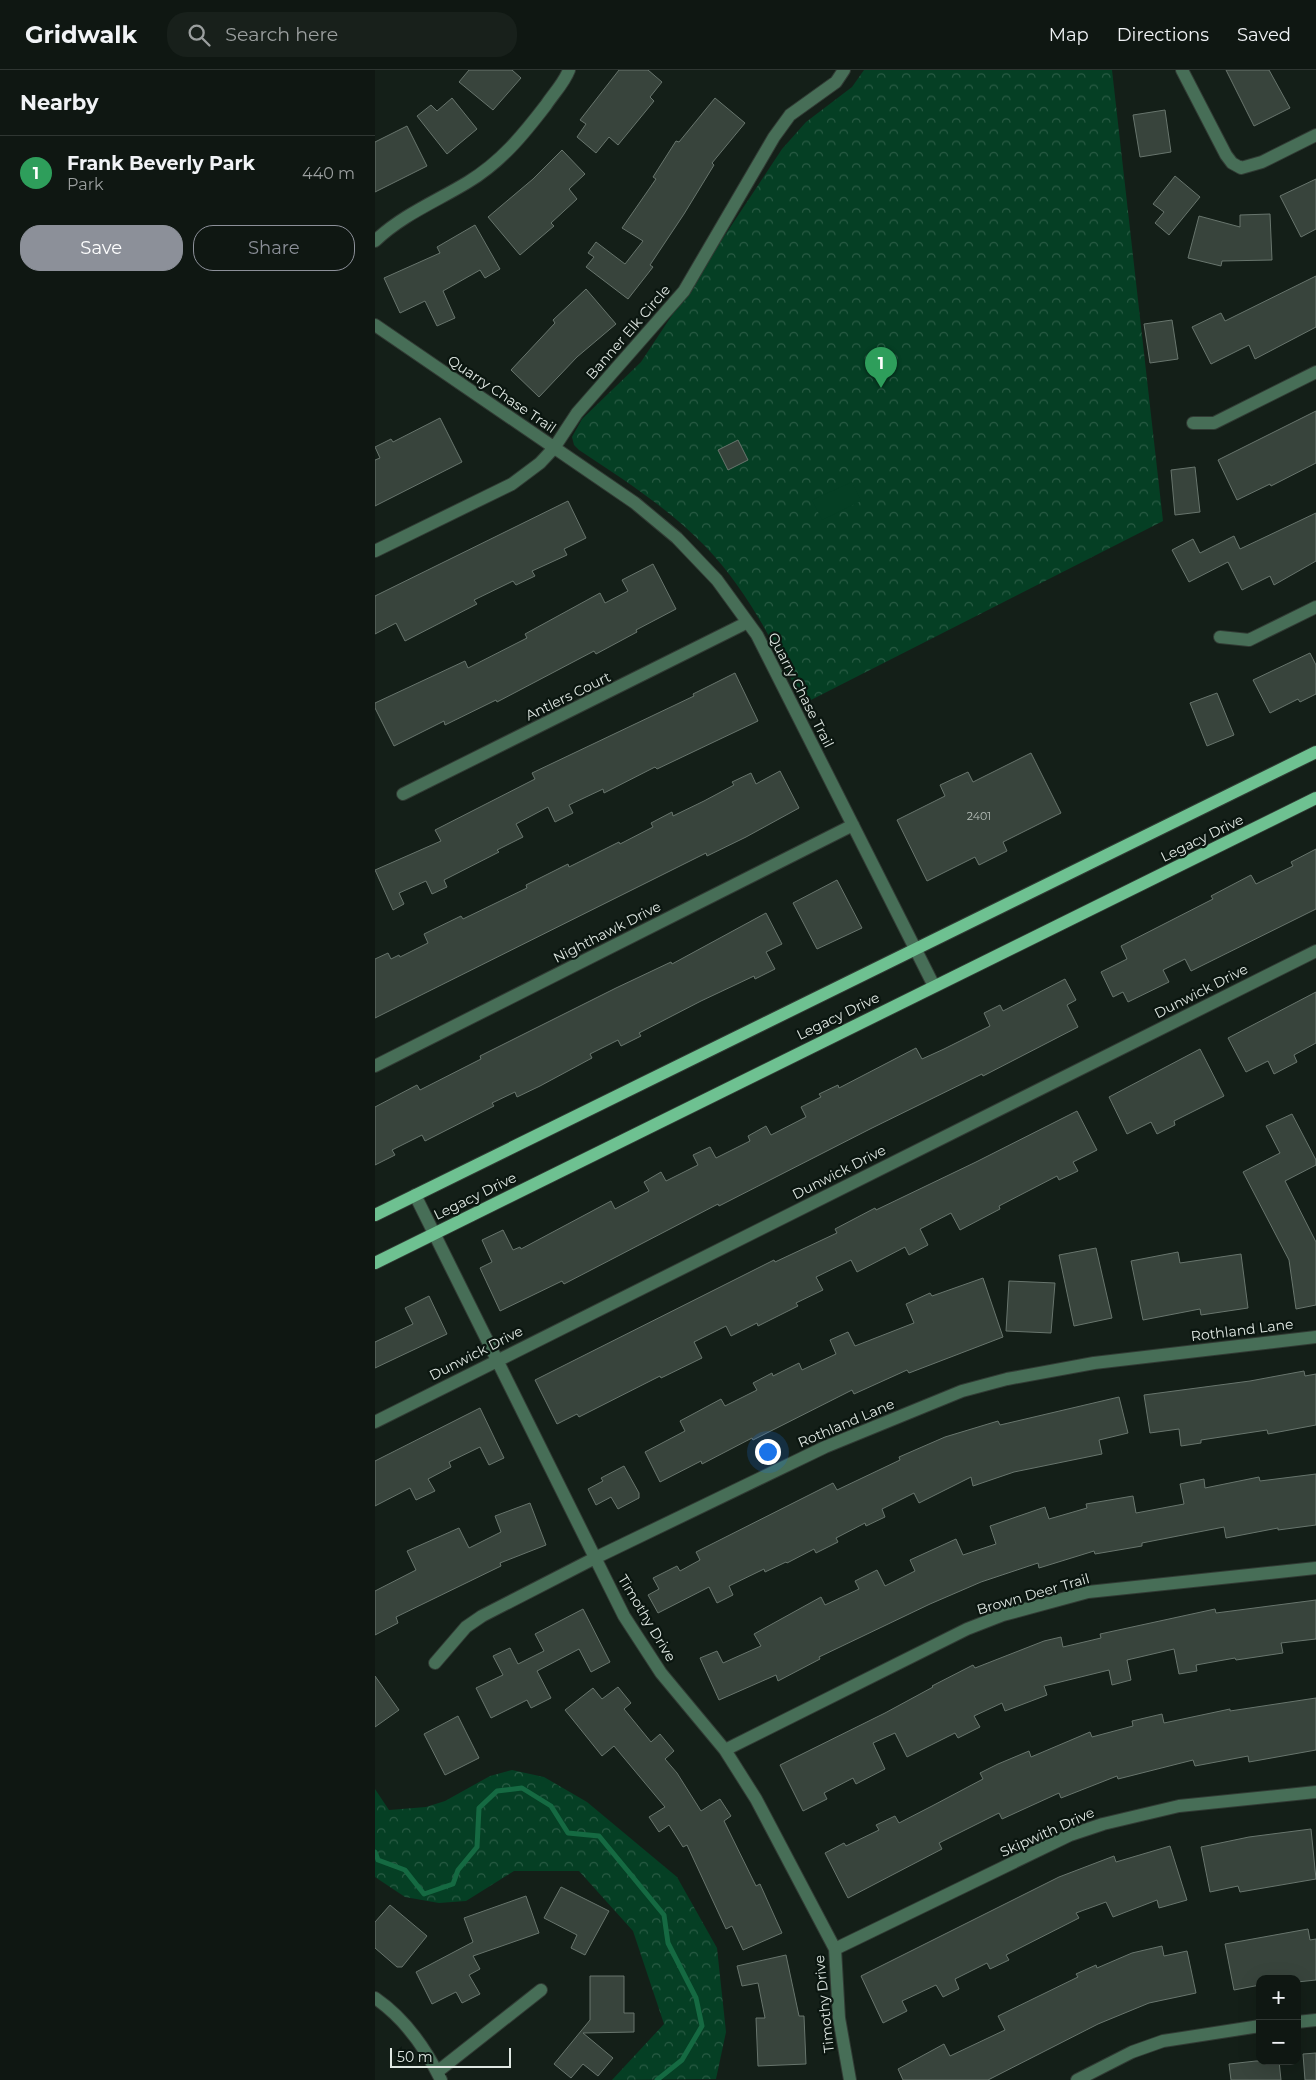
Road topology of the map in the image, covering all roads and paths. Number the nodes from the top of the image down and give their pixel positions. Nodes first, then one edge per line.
1 (569, 70) edge
2 (844, 70) edge
3 (1182, 70) edge
4 (1316, 135) edge
5 (375, 241) edge
6 (375, 325) edge
7 (1316, 372) edge
8 (1193, 423) dead end
9 (554, 448) junction
10 (375, 551) edge
11 (1316, 607) edge
12 (747, 623) junction
13 (1220, 637) dead end
14 (1316, 752) edge
15 (403, 794) dead end
16 (1316, 798) edge
17 (853, 825) junction
18 (916, 949) junction
19 (1316, 950) edge
20 (934, 986) junction
21 (375, 1066) edge
22 (415, 1195) junction
23 (375, 1215) edge
24 (434, 1233) junction
25 (375, 1263) edge
26 (1316, 1336) edge
27 (496, 1360) junction
28 (375, 1422) edge
29 (595, 1558) junction
30 (1316, 1568) edge
31 (435, 1663) dead end
32 (725, 1750) junction
33 (1316, 1792) edge
34 (835, 1949) junction
35 (541, 1990) dead end
36 (375, 1998) edge
37 (1316, 2020) edge
38 (1301, 2022) edge
39 (1256, 2027) edge
40 (439, 2076) edge
41 (850, 2080) edge
42 (1077, 2080) edge

1 - 5 street
2 - 9 street, Banner Elk Circle
3 - 4 street
6 - 9 street, Quarry Chase Trail
7 - 8 street
9 - 10 street, Banner Elk Circle
9 - 12 street, Quarry Chase Trail
11 - 13 street
12 - 15 street, Antlers Court
12 - 17 street, Quarry Chase Trail
14 - 18 main road, Legacy Drive
16 - 20 main road, Legacy Drive
17 - 18 street, Quarry Chase Trail
17 - 21 street, Nighthawk Drive
18 - 20 street, Quarry Chase Trail
18 - 22 main road, Legacy Drive
19 - 27 street, Dunwick Drive
20 - 24 main road, Legacy Drive
22 - 23 main road, Legacy Drive
22 - 24 street, Timothy Drive
24 - 25 main road, Legacy Drive
24 - 27 street, Timothy Drive
26 - 29 street, Rothland Lane
27 - 28 street, Dunwick Drive
27 - 29 street, Timothy Drive
29 - 31 street, Rothland Lane
29 - 32 street, Timothy Drive
30 - 32 street, Brown Deer Trail
32 - 34 street, Timothy Drive
33 - 34 street, Skipwith Drive
34 - 41 street, Timothy Drive
35 - 40 street
36 - 40 street
37 - 38 street
39 - 42 street

